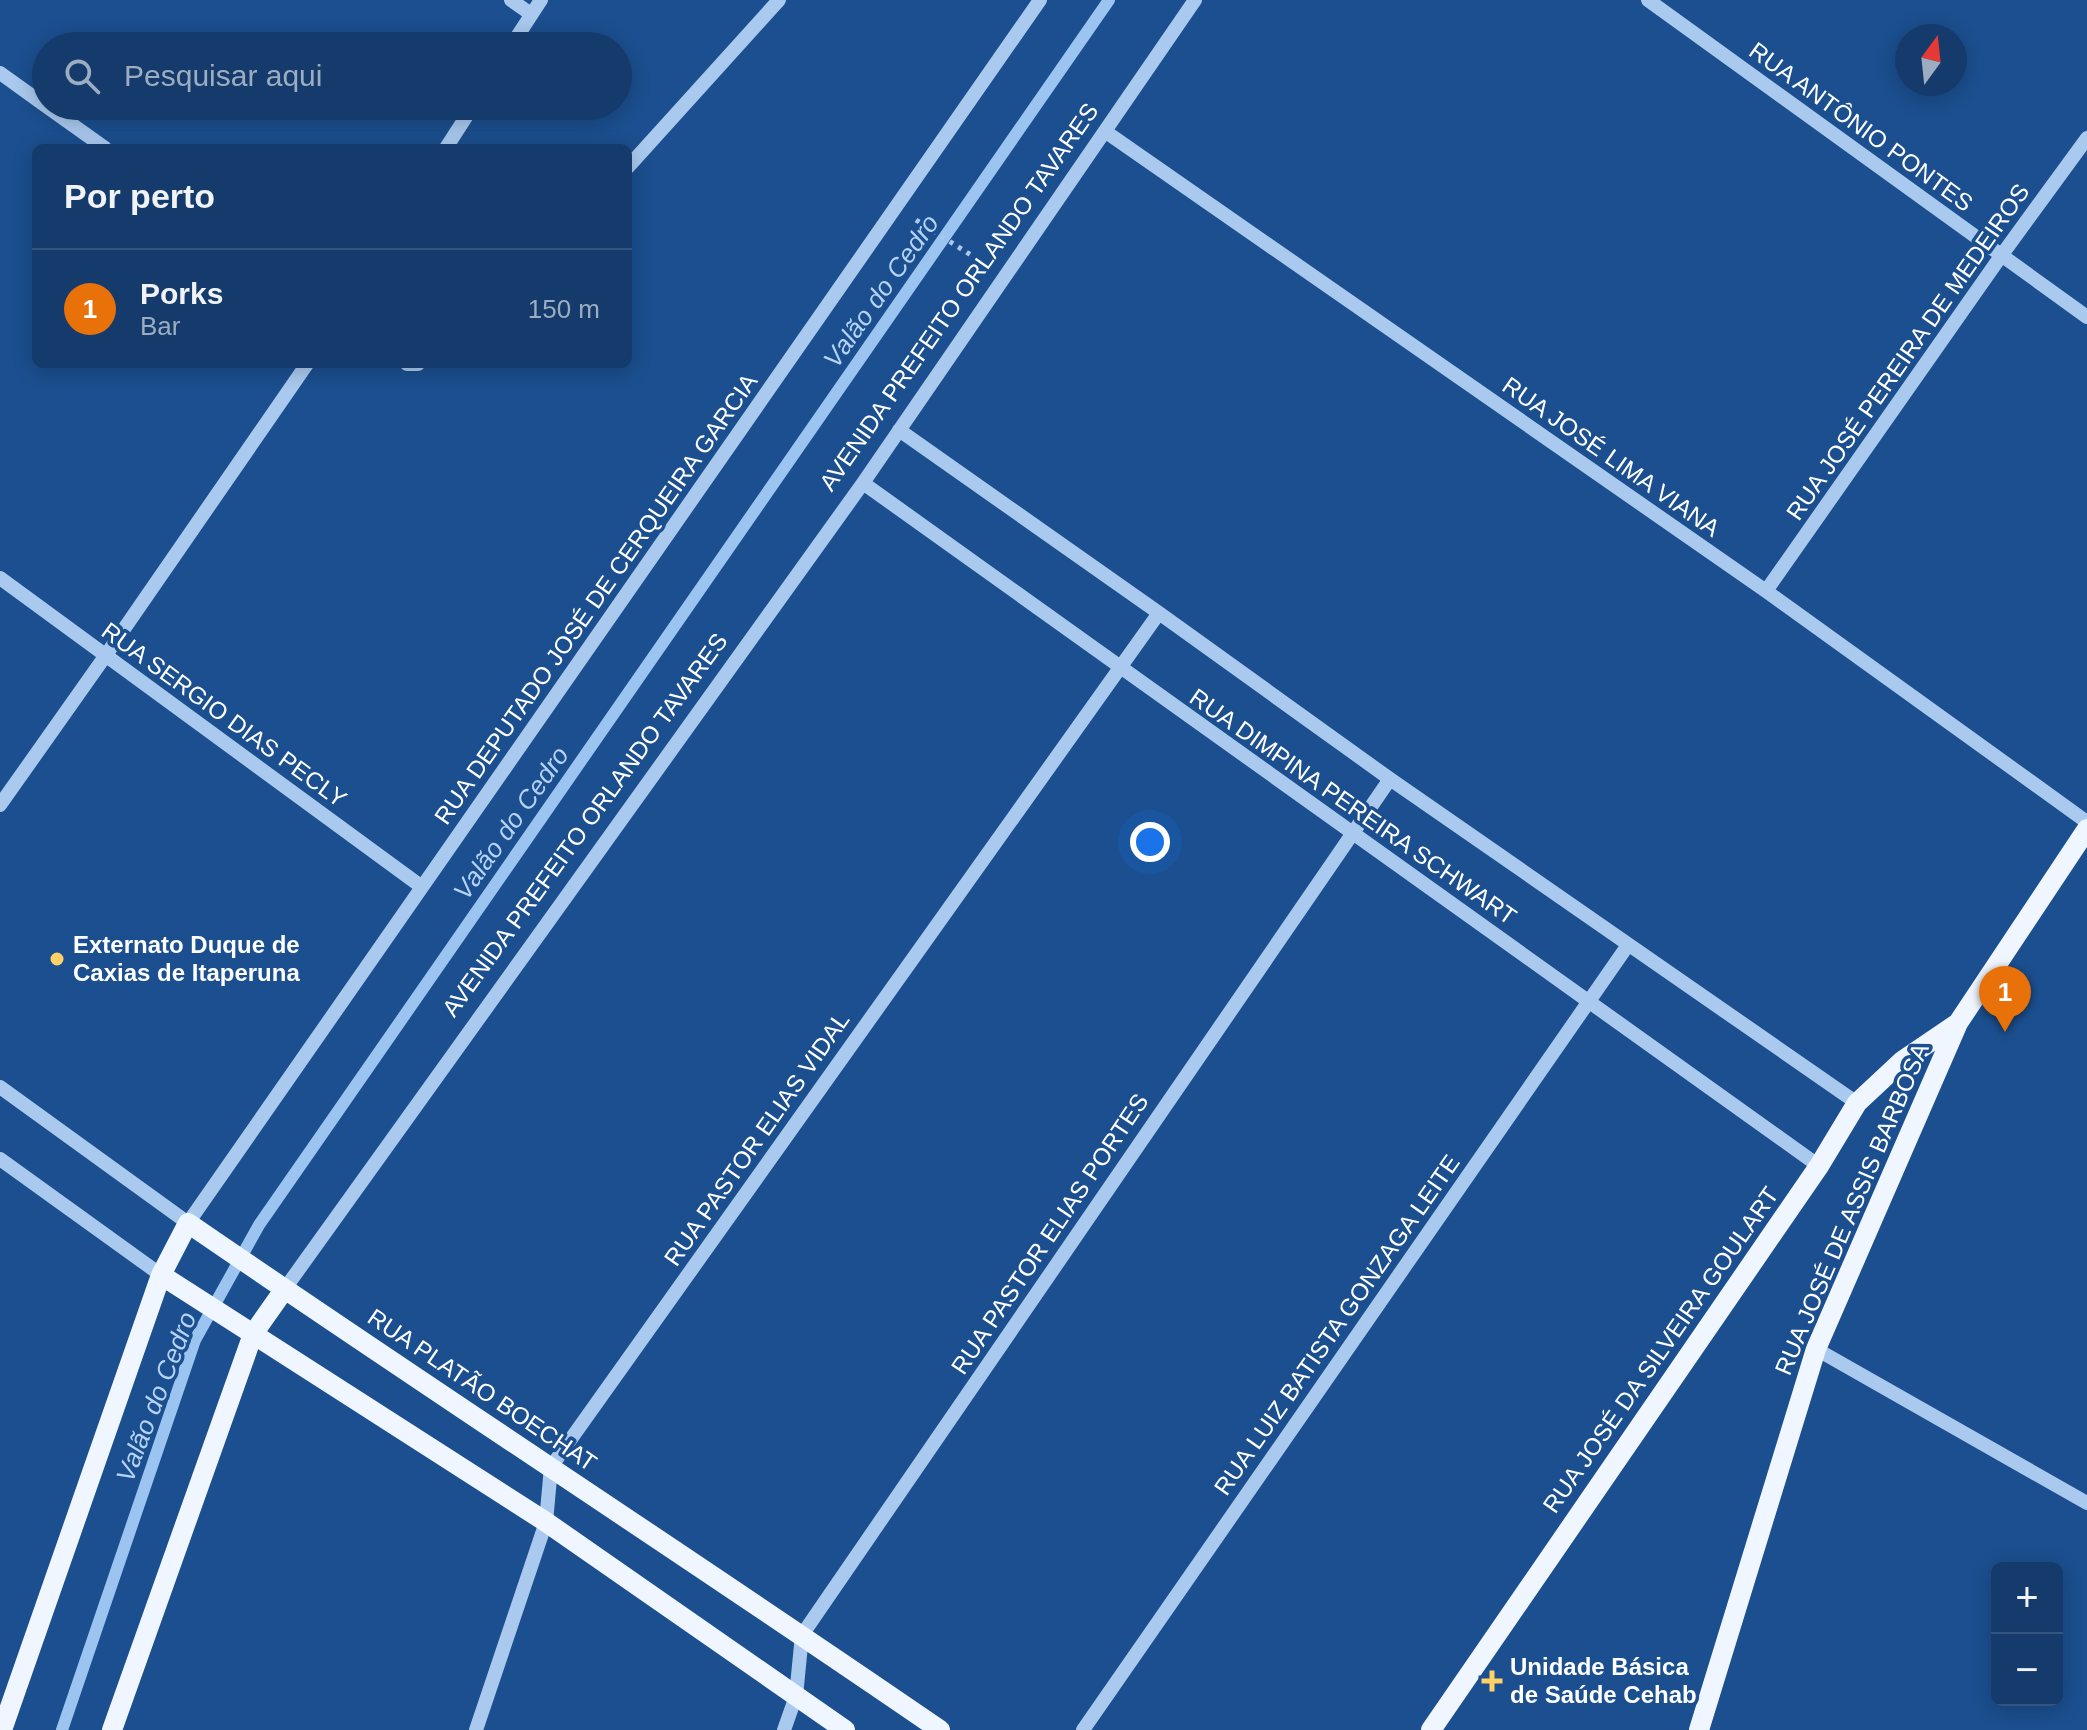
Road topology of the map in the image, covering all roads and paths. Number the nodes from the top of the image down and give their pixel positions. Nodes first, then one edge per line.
1 (511, 0) edge
2 (541, 0) edge
3 (779, 0) edge
4 (1040, 0) edge
5 (1195, 0) edge
6 (1648, 0) edge
7 (531, 14) junction
8 (520, 32) edge
9 (0, 73) edge
10 (32, 96) edge
11 (66, 120) edge
12 (464, 120) edge
13 (1106, 132) junction
14 (2087, 138) edge
15 (99, 144) edge
16 (449, 144) edge
17 (632, 163) edge
18 (922, 224) dead end
19 (966, 252) dead end
20 (2001, 256) junction
21 (2087, 317) edge
22 (304, 368) edge
23 (899, 430) junction
24 (863, 483) junction
25 (0, 578) edge
26 (1766, 591) junction
27 (1159, 613) junction
28 (106, 655) junction
29 (1119, 667) junction
30 (1390, 779) junction
31 (0, 805) edge
32 (2087, 822) edge
33 (2087, 829) edge
34 (1351, 833) junction
35 (422, 887) junction
36 (1628, 945) junction
37 (1588, 1000) junction
38 (1958, 1023) junction
39 (0, 1087) edge
40 (1857, 1103) junction
41 (0, 1159) edge
42 (1819, 1166) junction
43 (188, 1223) junction
44 (161, 1275) junction
45 (284, 1290) junction
46 (253, 1334) junction
47 (1816, 1349) junction
48 (551, 1467) junction
49 (2087, 1503) edge
50 (546, 1522) junction
51 (802, 1635) junction
52 (796, 1696) junction
53 (2, 1730) edge
54 (112, 1730) edge
55 (476, 1730) edge
56 (784, 1730) edge
57 (845, 1730) edge
58 (940, 1730) edge
59 (1083, 1730) edge
60 (1431, 1730) edge
61 (1699, 1730) edge

1 - 7 street
2 - 7 street
3 - 17 street
4 - 35 street, RUA DEPUTADO JOSÉ DE CERQUEIRA GARCIA
5 - 13 street, AVENIDA PREFEITO ORLANDO TAVARES
6 - 20 street, RUA ANTÔNIO PONTES
7 - 8 street
9 - 10 street
11 - 15 street
12 - 16 street
13 - 23 street, AVENIDA PREFEITO ORLANDO TAVARES
13 - 26 street, RUA JOSÉ LIMA VIANA
14 - 20 street, RUA JOSÉ PEREIRA DE MEDEIROS
18 - 19 path
20 - 21 street, RUA ANTÔNIO PONTES
20 - 26 street, RUA JOSÉ PEREIRA DE MEDEIROS
22 - 28 street
23 - 24 street, AVENIDA PREFEITO ORLANDO TAVARES
23 - 27 street, RUA DIMPINA PEREIRA SCHWART
24 - 29 street, RUA DIMPINA PEREIRA SCHWART
24 - 45 street, AVENIDA PREFEITO ORLANDO TAVARES
25 - 28 street, RUA SERGIO DIAS PECLY
26 - 32 street, RUA JOSÉ LIMA VIANA
27 - 29 street, RUA PASTOR ELIAS VIDAL
27 - 30 street, RUA DIMPINA PEREIRA SCHWART
28 - 31 street
28 - 35 street, RUA SERGIO DIAS PECLY
29 - 34 street, RUA DIMPINA PEREIRA SCHWART
29 - 48 street, RUA PASTOR ELIAS VIDAL
30 - 34 street, RUA PASTOR ELIAS PORTES
30 - 36 street, RUA DIMPINA PEREIRA SCHWART
33 - 38 main road, RUA JOSÉ DE ASSIS BARBOSA
34 - 37 street, RUA DIMPINA PEREIRA SCHWART
34 - 51 street, RUA PASTOR ELIAS PORTES
35 - 43 street, RUA DEPUTADO JOSÉ DE CERQUEIRA GARCIA
36 - 37 street, RUA LUIZ BATISTA GONZAGA LEITE
36 - 40 street, RUA DIMPINA PEREIRA SCHWART
37 - 42 street, RUA DIMPINA PEREIRA SCHWART
37 - 59 street, RUA LUIZ BATISTA GONZAGA LEITE
38 - 40 main road, RUA JOSÉ DA SILVEIRA GOULART
38 - 47 main road, RUA JOSÉ DE ASSIS BARBOSA
39 - 43 street, RUA PLATÃO BOECHAT
40 - 42 main road, RUA JOSÉ DA SILVEIRA GOULART
41 - 44 street
42 - 60 main road, RUA JOSÉ DA SILVEIRA GOULART
43 - 44 main road
43 - 45 main road, RUA PLATÃO BOECHAT
44 - 46 main road
44 - 53 main road
45 - 46 main road, AVENIDA PREFEITO ORLANDO TAVARES
45 - 48 main road, RUA PLATÃO BOECHAT
46 - 50 main road
46 - 54 main road, AVENIDA PREFEITO ORLANDO TAVARES
47 - 49 street
47 - 61 main road, RUA JOSÉ DE ASSIS BARBOSA
48 - 50 street
48 - 51 main road, RUA PLATÃO BOECHAT
50 - 52 main road
50 - 55 street
51 - 52 street, RUA PASTOR ELIAS PORTES
51 - 58 main road, RUA PLATÃO BOECHAT
52 - 56 street, RUA PASTOR ELIAS PORTES
52 - 57 main road

